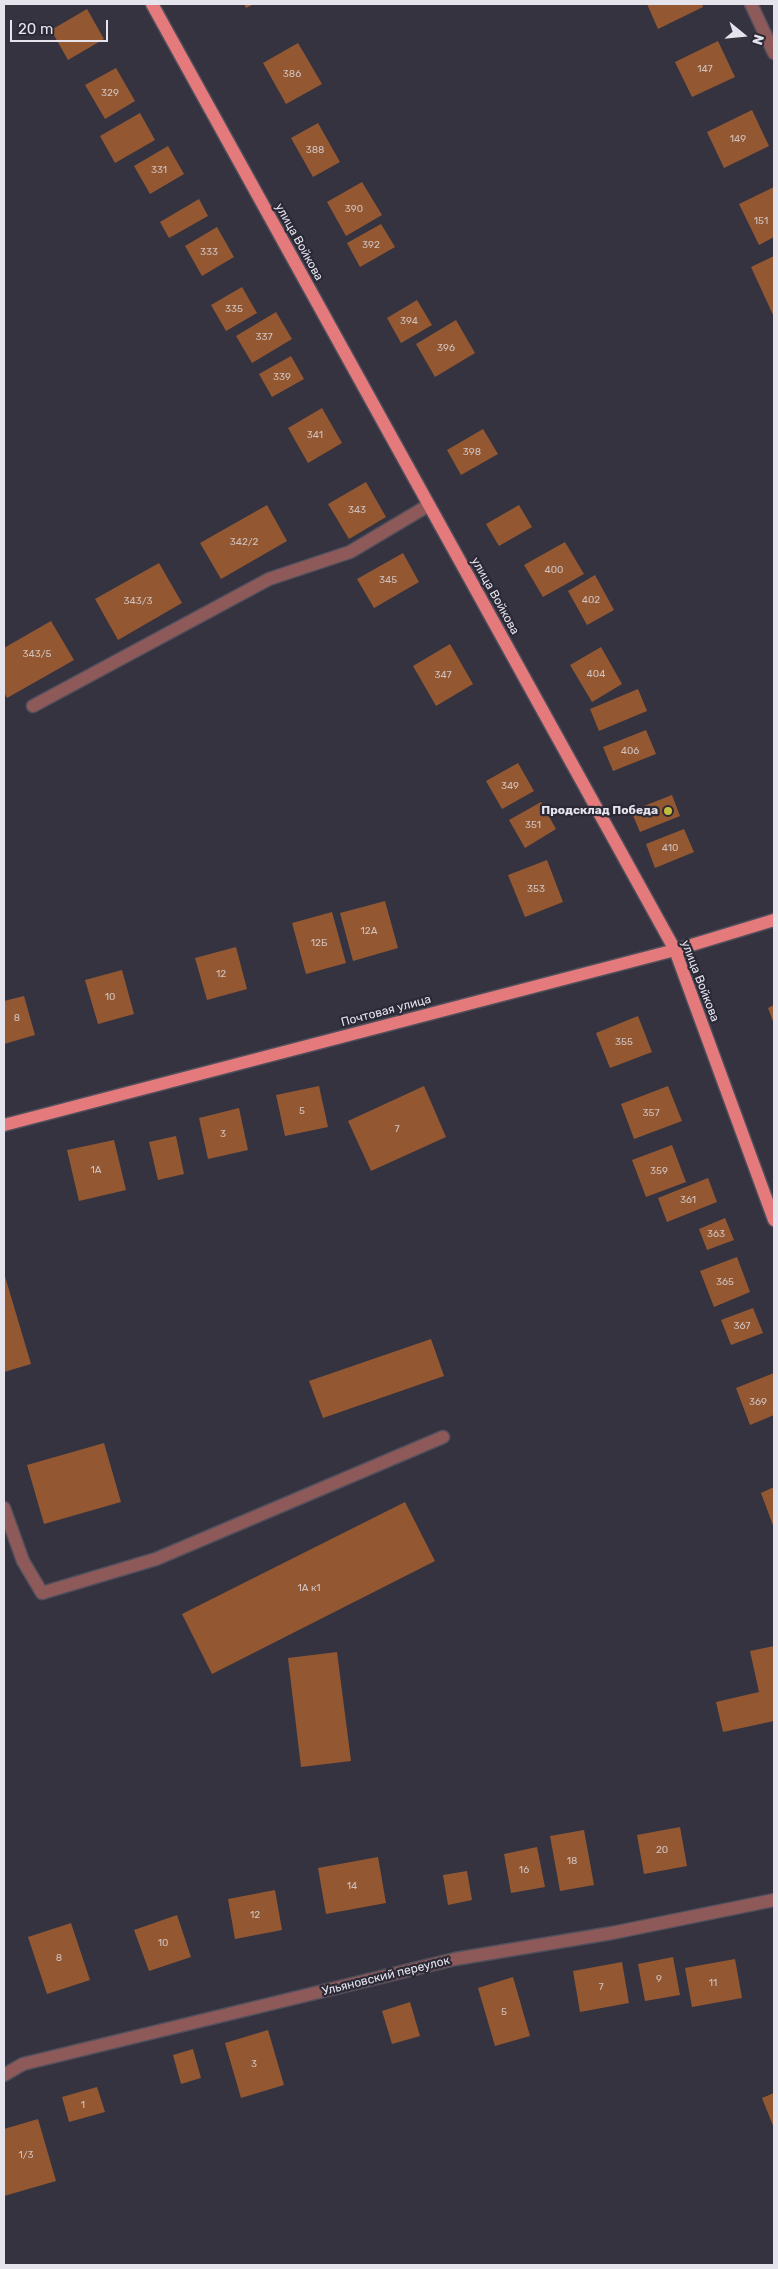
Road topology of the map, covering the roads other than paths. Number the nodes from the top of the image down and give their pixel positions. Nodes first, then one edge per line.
1 (152, 4) edge
2 (751, 4) edge
3 (774, 53) edge
4 (429, 505) junction
5 (32, 706) dead end
6 (774, 920) edge
7 (675, 950) junction
8 (4, 1125) edge
9 (774, 1220) edge
10 (443, 1437) dead end
11 (4, 1508) edge
12 (774, 1900) edge
13 (4, 2075) edge

1 - 4 main road, улица Войкова
2 - 3 street
4 - 5 street
4 - 7 main road, улица Войкова
6 - 7 main road, Почтовая улица
7 - 8 main road, Почтовая улица
7 - 9 main road, улица Войкова
10 - 11 street
12 - 13 street, Ульяновский переулок

